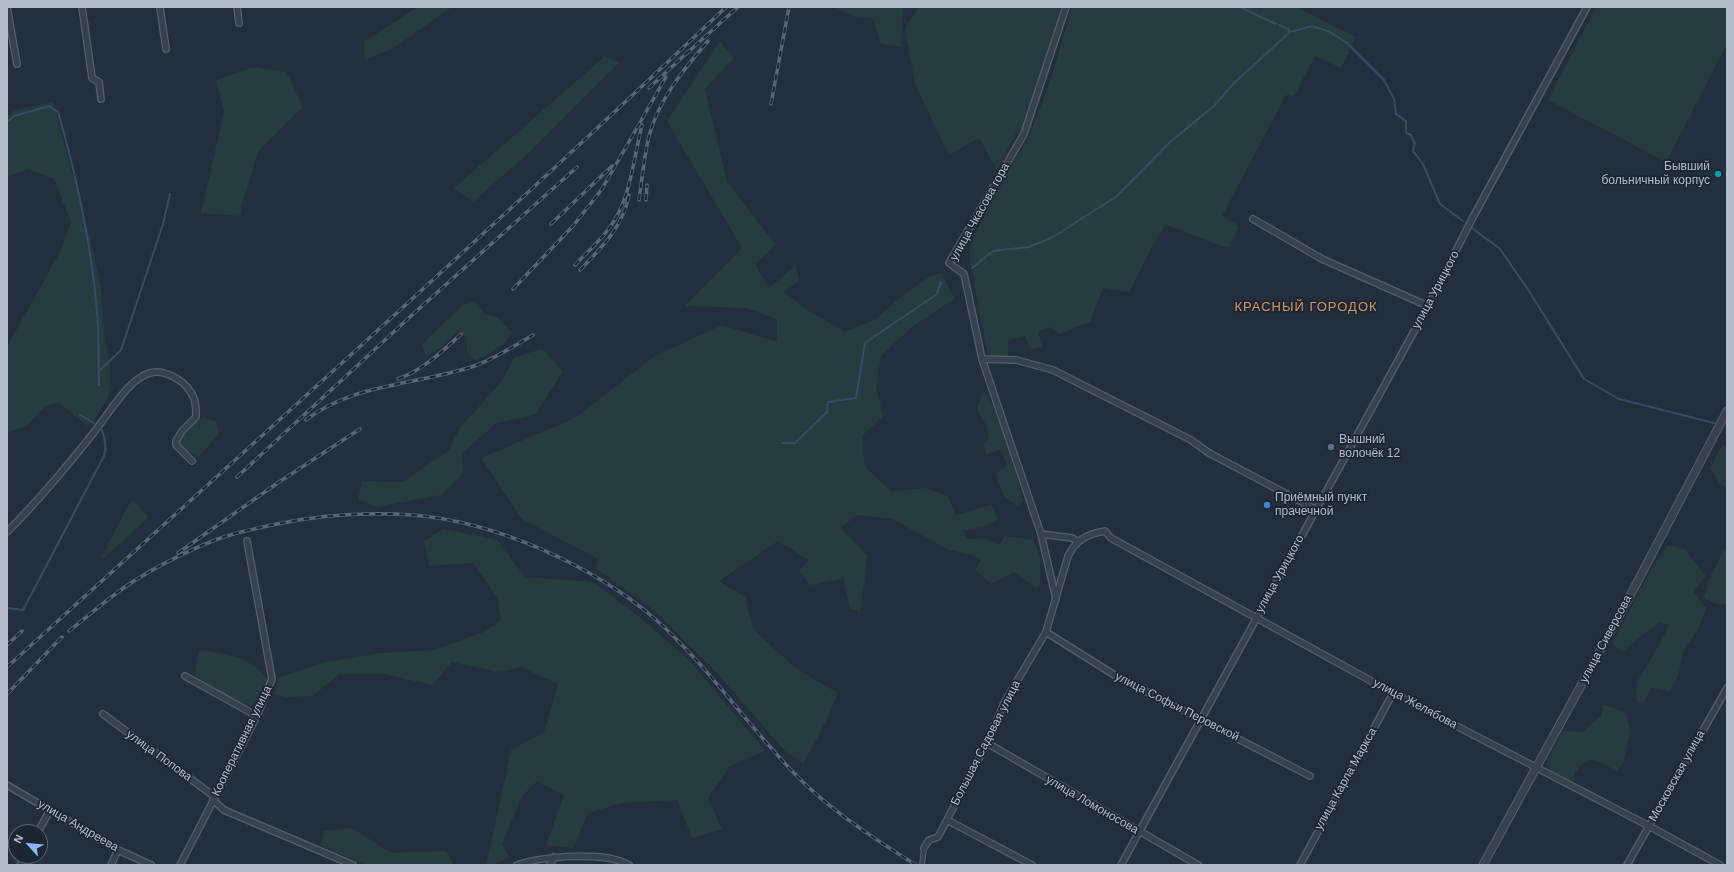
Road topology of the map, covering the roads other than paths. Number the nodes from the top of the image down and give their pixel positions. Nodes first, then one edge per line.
1 (7, 7) edge
2 (82, 7) edge
3 (160, 7) edge
4 (237, 7) edge
5 (1066, 7) edge
6 (1586, 7) edge
7 (239, 23) dead end
8 (166, 49) dead end
9 (17, 64) dead end
10 (101, 99) dead end
11 (1252, 219) dead end
12 (1428, 306) junction
13 (982, 359) junction
14 (1727, 411) edge
15 (192, 461) dead end
16 (1315, 509) junction
17 (7, 532) edge
18 (1041, 534) junction
19 (247, 540) dead end
20 (1077, 541) junction
21 (1056, 600) junction
22 (1256, 617) junction
23 (1046, 632) junction
24 (185, 676) dead end
25 (1727, 688) edge
26 (1394, 693) junction
27 (103, 714) dead end
28 (257, 716) junction
29 (1202, 719) junction
30 (987, 743) junction
31 (1536, 768) junction
32 (1310, 776) dead end
33 (7, 785) edge
34 (214, 798) junction
35 (50, 810) junction
36 (947, 820) junction
37 (42, 824) edge
38 (1649, 826) junction
39 (1139, 833) junction
40 (924, 848) joint
41 (118, 850) junction
42 (554, 857) junction
43 (110, 865) edge
44 (151, 865) edge
45 (180, 865) edge
46 (353, 865) edge
47 (517, 865) edge
48 (550, 865) edge
49 (629, 865) edge
50 (922, 865) edge
51 (1032, 865) edge
52 (1121, 865) edge
53 (1198, 865) edge
54 (1300, 865) edge
55 (1483, 865) edge
56 (1626, 865) edge
57 (1720, 865) edge

1 - 9 street
2 - 10 street
3 - 8 street
4 - 7 street
5 - 13 street, улица Чкасова гора
6 - 12 street, улица Урицкого
11 - 12 street
12 - 16 street, улица Урицкого
13 - 16 street
13 - 18 street, улица Чкасова гора
14 - 31 street, улица Сиверсова
15 - 17 street
16 - 22 street, улица Урицкого
18 - 20 street
18 - 21 street, улица Чкасова гора
19 - 28 street, Кооперативная улица
20 - 21 street, Большая Садовая улица
20 - 22 street, улица Желябова
21 - 23 street, Большая Садовая улица
22 - 26 street, улица Желябова
22 - 29 street, улица Урицкого
23 - 29 street, улица Софьи Перовской
23 - 30 street, Большая Садовая улица
24 - 28 street
25 - 38 street, Московская улица
26 - 31 street, улица Желябова
26 - 54 street, улица Карла Маркса
27 - 34 street, улица Попова
28 - 34 street, Кооперативная улица
29 - 32 street, улица Софьи Перовской
29 - 39 street, улица Урицкого
30 - 36 street, Большая Садовая улица
30 - 39 street, улица Ломоносова
31 - 38 street, улица Желябова
31 - 55 street, улица Сиверсова
33 - 35 street, улица Андреева
34 - 45 street, Кооперативная улица
34 - 46 street, улица Попова
35 - 37 street
35 - 41 street, улица Андреева
36 - 40 street, Большая Садовая улица
36 - 51 street
38 - 56 street, Московская улица
38 - 57 street, улица Желябова
39 - 52 street, улица Урицкого
39 - 53 street, улица Ломоносова
40 - 50 street, Большая Садовая улица
41 - 43 street
41 - 44 street, улица Андреева
42 - 47 street
42 - 48 street
42 - 49 street

